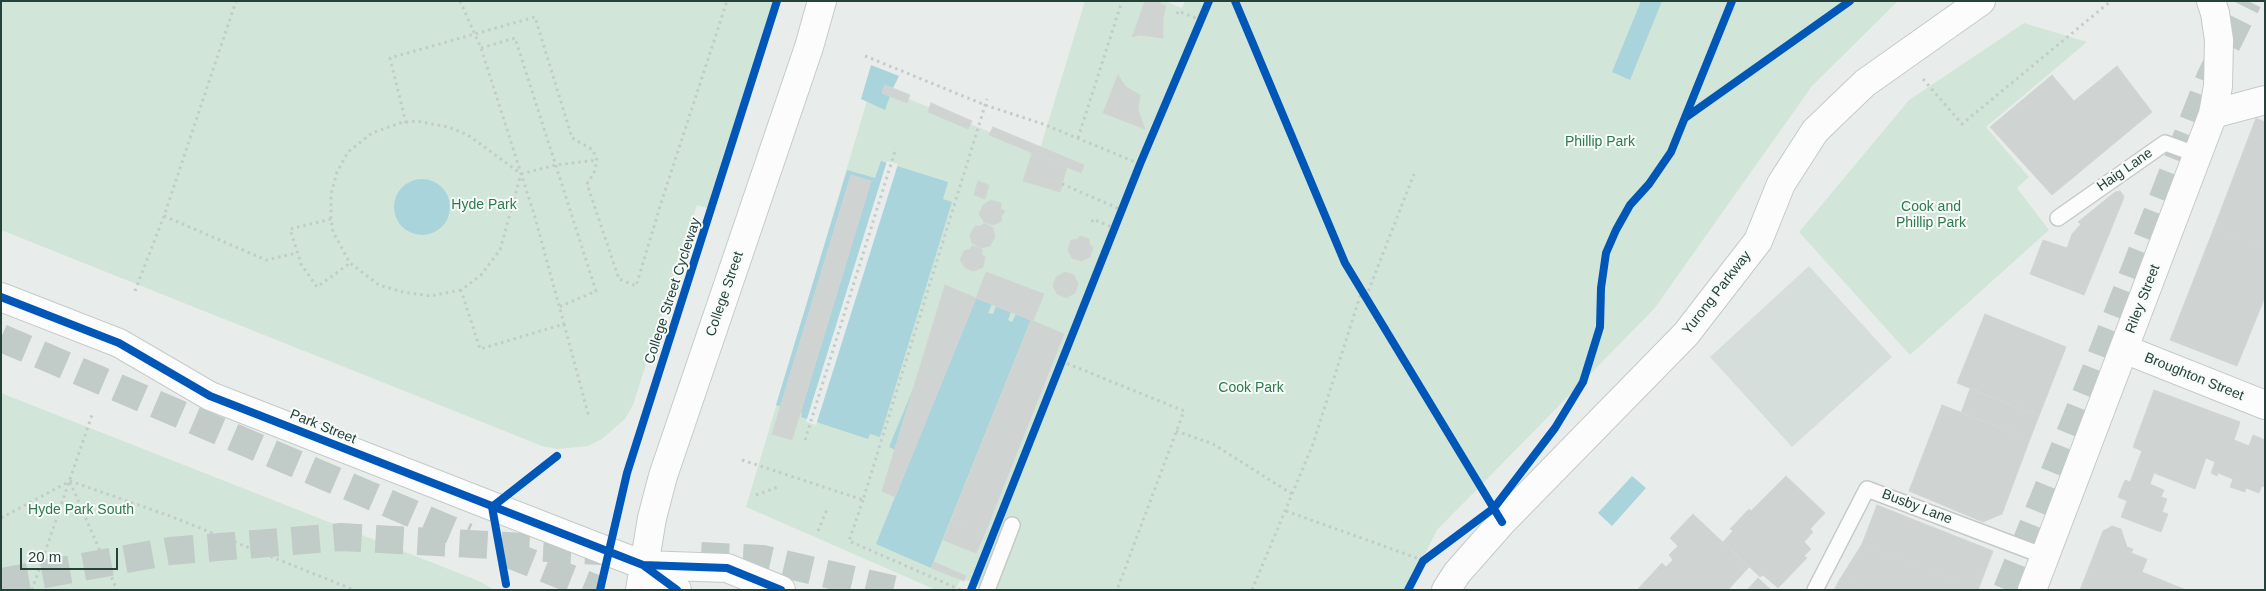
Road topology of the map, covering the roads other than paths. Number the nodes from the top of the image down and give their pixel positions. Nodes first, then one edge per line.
1 (822, 1) edge
2 (1981, 1) edge
3 (2215, 5) edge
4 (2265, 100) edge
5 (2213, 114) junction
6 (2198, 155) junction
7 (2058, 218) dead end
8 (1, 297) edge
9 (2124, 349) junction
10 (2265, 405) edge
11 (1012, 526) dead end
12 (2044, 556) junction
13 (642, 578) edge
14 (677, 590) edge
15 (781, 590) edge
16 (987, 590) edge
17 (1446, 590) edge
18 (1815, 590) edge
19 (2032, 590) edge

1 - 13 street, College Street
2 - 17 street, Yurong Parkway
3 - 5 street, Riley Street
4 - 5 street
5 - 6 street, Riley Street
6 - 7 lane, Haig Lane
6 - 9 street, Riley Street
8 - 13 street, Park Street
9 - 10 street, Broughton Street
9 - 12 street, Riley Street
11 - 16 lane
12 - 18 lane, Busby Lane
12 - 19 street, Riley Street
13 - 14 street
13 - 15 street

